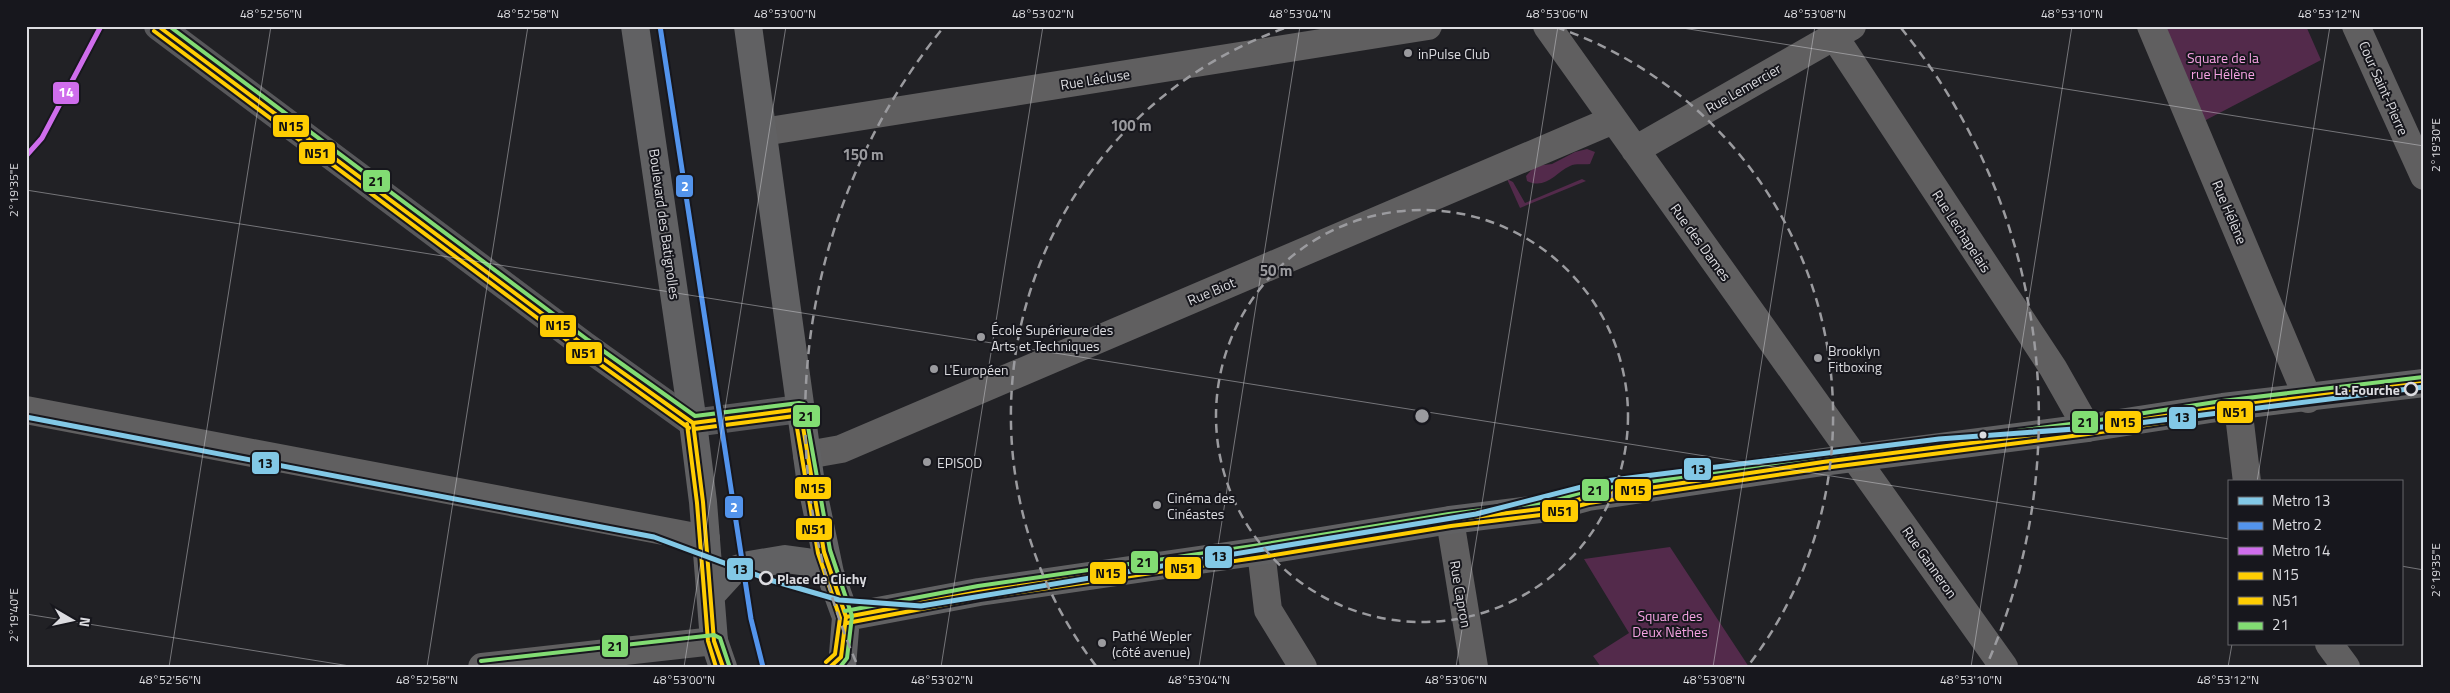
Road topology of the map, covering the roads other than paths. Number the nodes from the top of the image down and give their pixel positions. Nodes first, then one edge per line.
1 (158, 26) edge
2 (636, 26) edge
3 (748, 26) edge
4 (1428, 26) edge
5 (1547, 26) edge
6 (2151, 26) edge
7 (2356, 26) edge
8 (1843, 31) edge
9 (1613, 120) junction
10 (762, 132) junction
11 (1635, 150) junction
12 (2424, 176) edge
13 (2424, 383) edge
14 (2308, 398) junction
15 (2238, 406) junction
16 (800, 409) junction
17 (26, 410) edge
18 (693, 423) junction
19 (2087, 428) junction
20 (807, 455) junction
21 (1856, 458) junction
22 (2248, 480) edge
23 (1450, 520) junction
24 (706, 539) junction
25 (1261, 551) junction
26 (830, 574) junction
27 (712, 594) junction
28 (846, 617) junction
29 (714, 641) junction
30 (2330, 646) edge
31 (838, 663) edge
32 (482, 667) edge
33 (723, 667) edge
34 (1303, 667) edge
35 (1474, 667) edge
36 (2004, 667) edge
37 (2346, 667) edge

1 - 18 main road
2 - 18 main road, Boulevard des Batignolles
3 - 10 main road
4 - 10 street, Rue Lécluse
5 - 9 street, Rue des Dames
6 - 14 street, Rue Hélène
7 - 12 street, Cour Saint-Pierre
8 - 11 street, Rue Lemercier
8 - 19 street, Rue Lechapelais
9 - 11 street, Rue des Dames
9 - 20 street, Rue Biot
10 - 16 main road
11 - 21 street, Rue des Dames
13 - 14 main road
14 - 15 main road
15 - 19 main road
15 - 22 street
16 - 18 main road
16 - 20 main road
17 - 24 street
18 - 24 main road
19 - 21 main road
20 - 26 main road
21 - 23 main road
21 - 36 street, Rue Ganneron
23 - 25 main road
23 - 35 street, Rue Capron
24 - 27 main road
25 - 28 main road
25 - 34 street
26 - 27 main road
26 - 28 main road
27 - 29 main road
28 - 31 main road
29 - 32 street
29 - 33 main road
30 - 37 street

